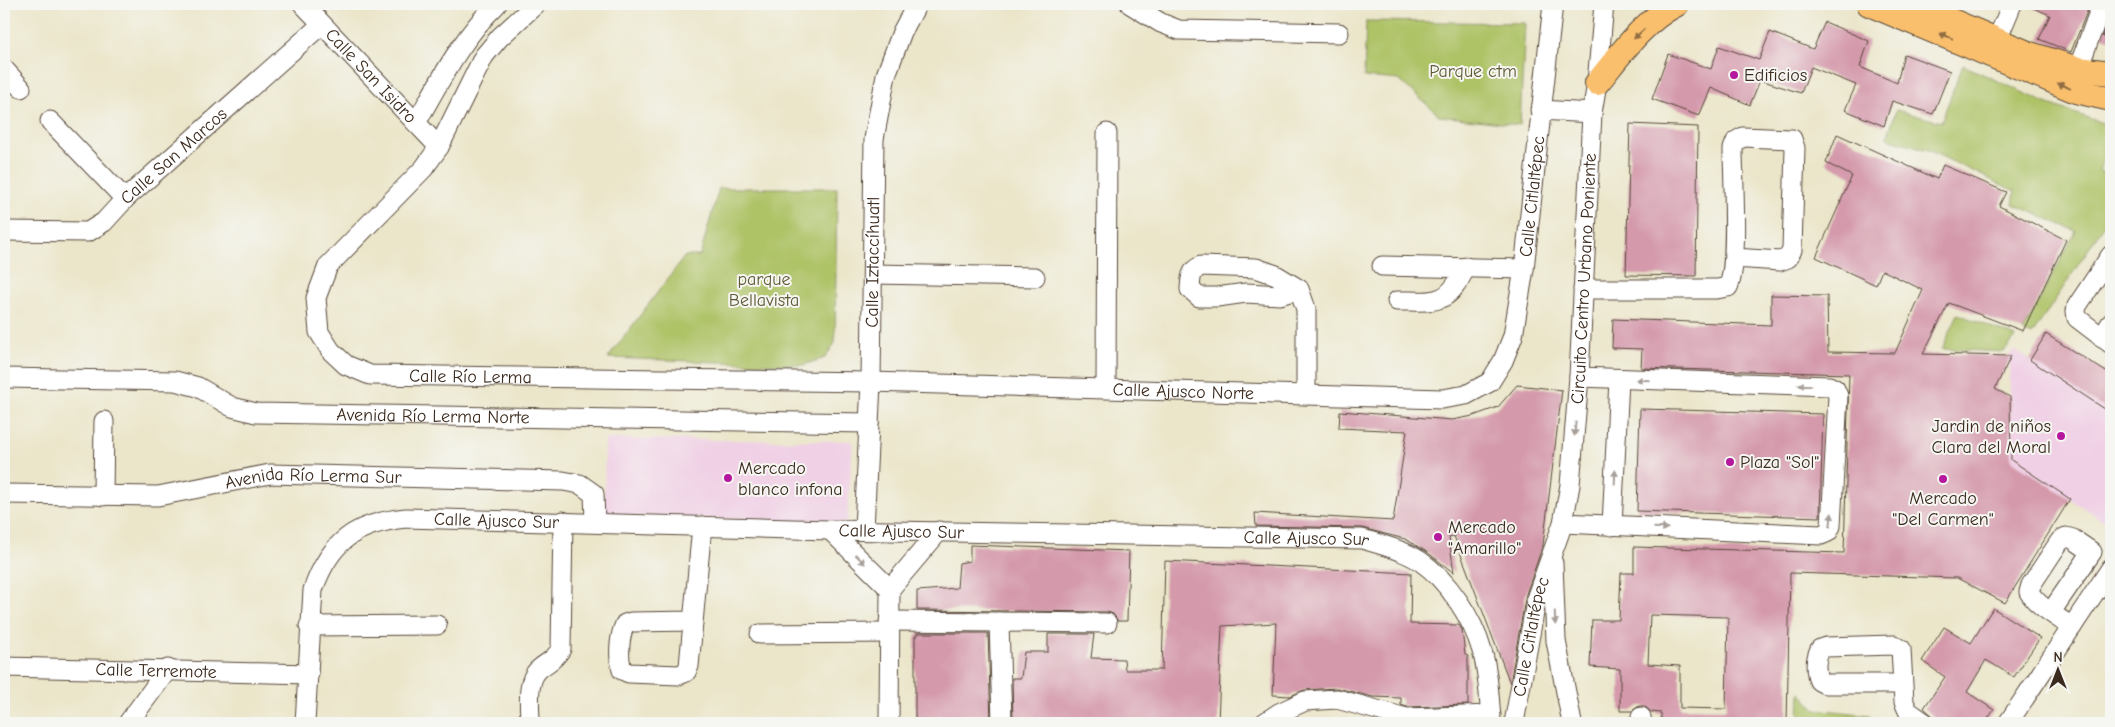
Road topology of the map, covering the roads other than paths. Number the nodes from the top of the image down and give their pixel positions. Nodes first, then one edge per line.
1 (303, 4) edge
2 (497, 4) edge
3 (536, 4) edge
4 (917, 4) edge
5 (1130, 4) edge
6 (1553, 4) edge
7 (1604, 4) edge
8 (1677, 4) edge
9 (1869, 4) edge
10 (2012, 4) edge
11 (2102, 4) edge
12 (1918, 5) edge
13 (321, 25) junction
14 (1338, 33) dead end
15 (1997, 40) junction
16 (4, 69) edge
17 (2078, 69) junction
18 (2111, 73) edge
19 (1597, 83) junction
20 (21, 88) dead end
21 (2111, 99) edge
22 (1540, 110) junction
23 (1592, 113) junction
24 (50, 121) dead end
25 (416, 123) junction
26 (1107, 133) dead end
27 (439, 147) junction
28 (125, 199) junction
29 (4, 230) edge
30 (2111, 254) edge
31 (1734, 258) junction
32 (1382, 266) dead end
33 (1466, 267) junction
34 (1524, 269) junction
35 (873, 274) junction
36 (1035, 276) dead end
37 (1300, 289) junction
38 (1583, 289) junction
39 (1396, 301) dead end
40 (2108, 335) edge
41 (1579, 377) junction
42 (4, 378) edge
43 (1619, 379) junction
44 (871, 382) junction
45 (1490, 382) joint
46 (1106, 388) junction
47 (1306, 395) junction
48 (104, 421) dead end
49 (869, 423) junction
50 (4, 494) edge
51 (103, 496) junction
52 (563, 521) junction
53 (595, 522) junction
54 (1563, 523) junction
55 (702, 526) junction
56 (1612, 526) junction
57 (830, 530) junction
58 (864, 530) junction
59 (939, 531) junction
60 (1553, 552) junction
61 (2092, 552) junction
62 (2111, 555) edge
63 (2111, 568) edge
64 (890, 589) junction
65 (2052, 612) junction
66 (693, 621) dead end
67 (999, 622) junction
68 (1107, 623) dead end
69 (436, 625) dead end
70 (310, 626) junction
71 (889, 627) junction
72 (2072, 627) junction
73 (760, 634) dead end
74 (4, 667) edge
75 (168, 669) junction
76 (309, 674) junction
77 (1903, 684) dead end
78 (1491, 719) edge
79 (1406, 721) edge
80 (1002, 722) dead end
81 (128, 723) edge
82 (305, 723) edge
83 (530, 723) edge
84 (889, 723) edge
85 (1264, 723) edge
86 (1514, 723) edge
87 (1572, 723) edge
88 (1925, 723) edge
89 (2008, 723) edge

1 - 13 street, Calle San Isidro
2 - 25 street
3 - 27 street, Calle Río Lerma
4 - 35 street, Calle Iztaccíhuatl
5 - 14 street
6 - 22 street, Calle Citlaltépec
7 - 19 street, Circuito Centro Urbano Poniente
8 -> 19 main road
21 -> 9 main road
10 - 15 street
11 - 17 street
12 - 15 main road
13 - 25 street, Calle San Isidro
13 - 28 street, Calle San Marcos
15 - 17 main road
16 - 20 street
17 - 18 main road
19 - 23 street, Circuito Centro Urbano Poniente
22 - 23 street
22 - 34 street, Calle Citlaltépec
23 - 38 street, Circuito Centro Urbano Poniente
24 - 28 street
25 - 27 street, Calle San Isidro
26 - 46 street
27 - 44 street, Calle Río Lerma
28 - 29 street, Calle San Marcos
30 - 40 street
31 - 31 street
31 - 38 street
32 - 33 street
33 - 34 street
33 - 39 street
34 - 45 street, Calle Citlaltépec
35 - 36 street
35 - 44 street, Calle Iztaccíhuatl
37 - 37 street
37 - 47 street
38 - 41 street, Circuito Centro Urbano Poniente
41 - 43 street
41 -> 54 street, Circuito Centro Urbano Poniente
42 - 49 street, Avenida Río Lerma Norte
56 -> 43 street
56 -> 43 street
44 - 46 street, Calle Ajusco Norte
44 - 49 street, Calle Iztaccíhuatl
45 - 47 street, Calle Ajusco Norte
46 - 47 street, Calle Ajusco Norte
48 - 51 street
49 - 58 street, Calle Iztaccíhuatl
50 - 51 street, Avenida Río Lerma Sur
51 - 53 street, Avenida Río Lerma Sur
52 - 53 street, Calle Ajusco Sur
52 - 70 street, Calle Ajusco Sur
52 - 83 street
53 - 55 street, Calle Ajusco Sur
54 - 56 street
54 - 60 street, Circuito Centro Urbano Poniente
55 - 57 street, Calle Ajusco Sur
55 - 66 street
57 - 58 street, Calle Ajusco Sur
57 -> 64 street
58 - 59 street, Calle Ajusco Sur
59 - 64 street
59 - 78 street, Calle Ajusco Sur
60 - 86 street, Calle Citlaltépec
60 -> 87 street
61 - 62 street
61 - 65 street
61 - 65 street
63 - 72 street
64 - 71 street
65 - 72 street
67 - 68 street
67 - 71 street
67 - 80 street
69 - 70 street
70 - 76 street, Calle Ajusco Sur
71 - 73 street
71 - 84 street
72 - 89 street
74 - 75 street, Calle Terremote
75 - 76 street, Calle Terremote
75 - 81 street
76 - 82 street, Calle Ajusco Sur
77 - 88 street
78 - 79 street
79 - 85 street

